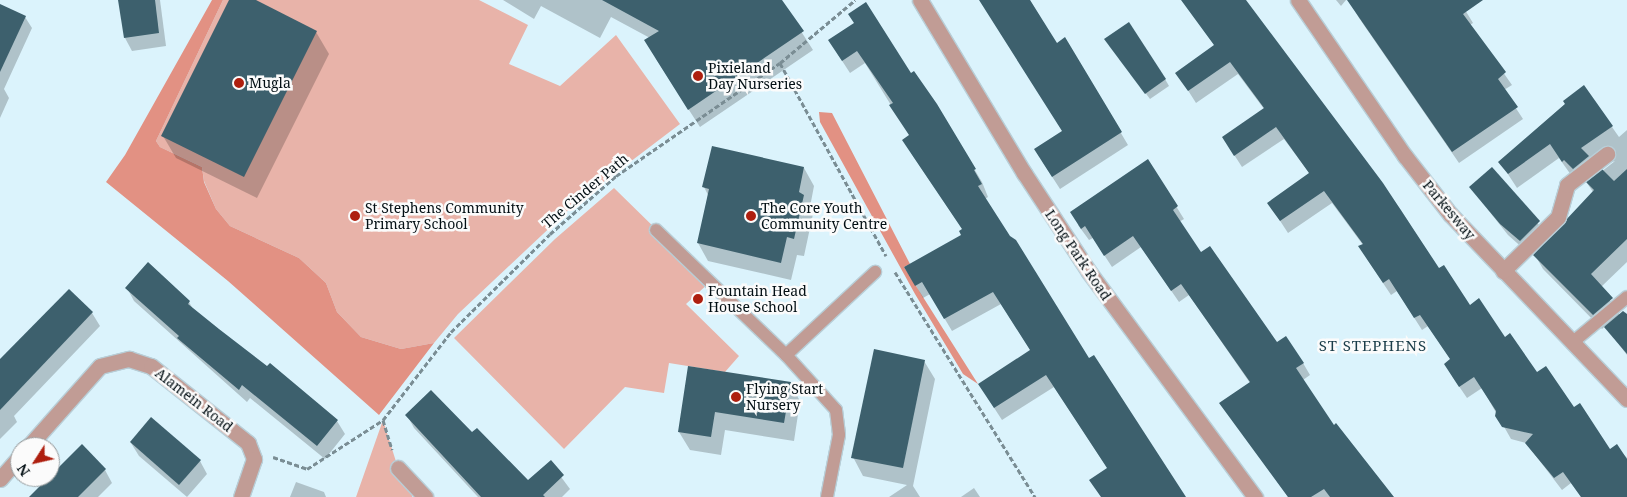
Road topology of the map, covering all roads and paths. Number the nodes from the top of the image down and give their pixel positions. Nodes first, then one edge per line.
1 (855, 0) edge
2 (920, 0) edge
3 (1298, 0) edge
4 (780, 63) junction
5 (1607, 154) dead end
6 (656, 230) dead end
7 (1503, 271) junction
8 (875, 272) dead end
9 (1627, 297) edge
10 (1573, 342) junction
11 (786, 355) junction
12 (1627, 399) edge
13 (383, 420) junction
14 (37, 437) edge
15 (254, 459) junction
16 (10, 468) edge
17 (398, 468) joint
18 (0, 480) edge
19 (241, 497) edge
20 (425, 497) edge
21 (827, 497) edge
22 (1035, 497) edge
23 (1255, 497) edge

1 - 4 path, The Cinder Path
2 - 23 street, Long Park Road
3 - 7 street, Parkesway
4 - 13 path, The Cinder Path
4 - 22 path
5 - 7 street
6 - 11 lane
7 - 10 street, Parkesway
8 - 11 lane
9 - 10 lane
10 - 12 street, Parkesway
11 - 21 lane
13 - 15 path, The Cinder Path
13 - 17 path
14 - 15 street, Alamein Road
15 - 19 street
16 - 18 street
17 - 20 street

